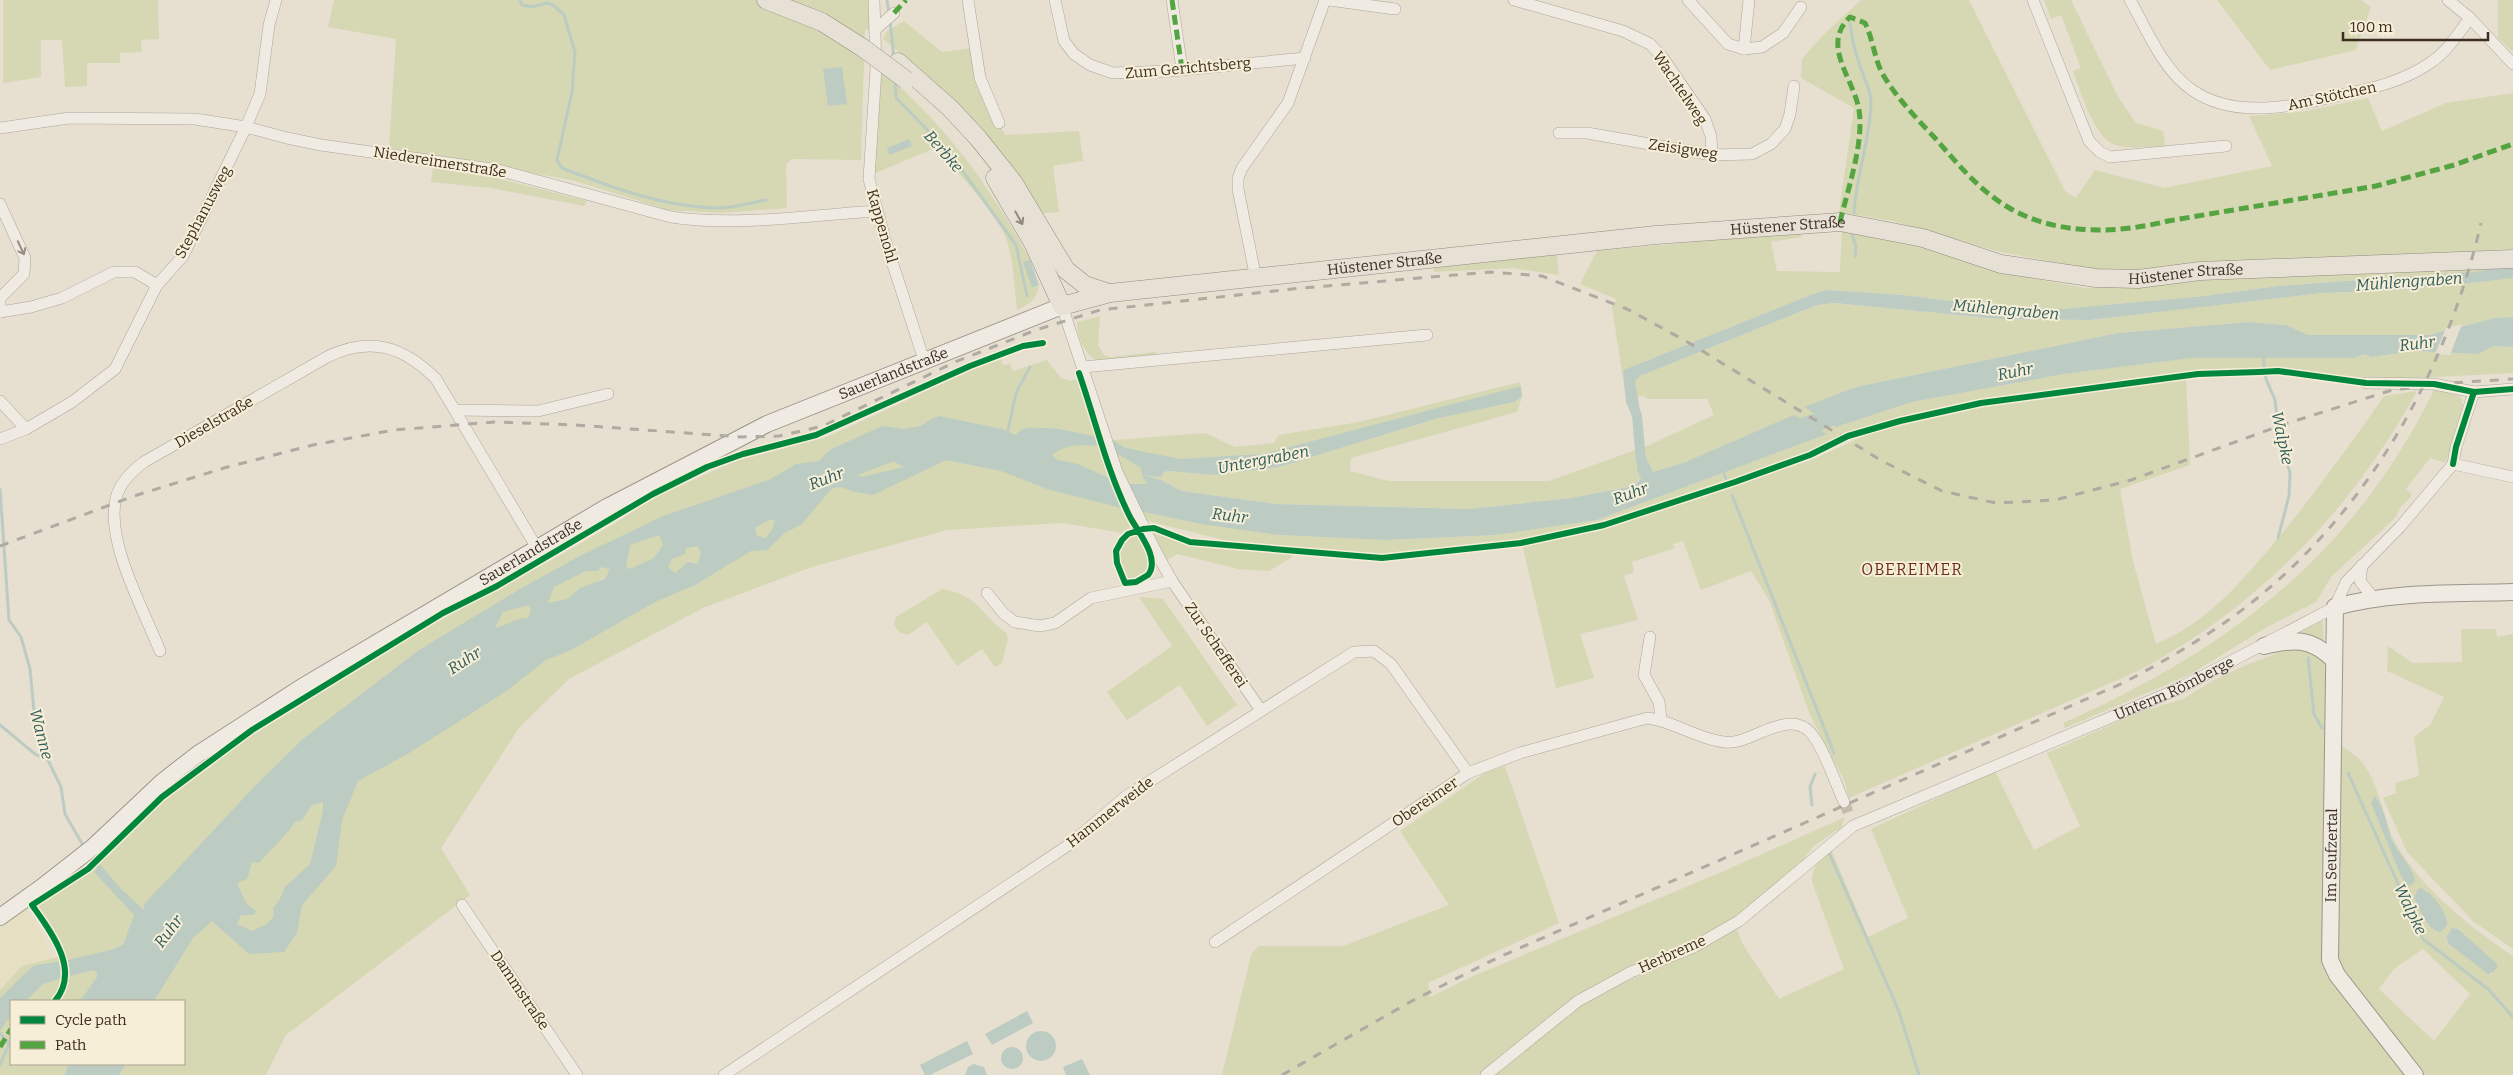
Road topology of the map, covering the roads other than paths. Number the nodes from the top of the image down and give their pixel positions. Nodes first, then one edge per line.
1 (276, 0) edge
2 (766, 0) edge
3 (794, 0) edge
4 (874, 0) edge
5 (968, 0) edge
6 (1055, 0) edge
7 (1172, 0) edge
8 (1327, 0) edge
9 (1514, 0) edge
10 (1688, 0) edge
11 (1749, 0) edge
12 (2033, 0) edge
13 (2130, 0) edge
14 (2448, 0) edge
15 (1801, 7) dead end
16 (1395, 9) dead end
17 (894, 13) dead end
18 (2470, 18) junction
19 (871, 33) junction
20 (1744, 49) junction
21 (1305, 58) junction
22 (2513, 64) edge
23 (1182, 69) junction
24 (1794, 86) dead end
25 (999, 123) dead end
26 (246, 127) junction
27 (0, 128) edge
28 (1559, 133) dead end
29 (2226, 146) dead end
30 (1712, 155) junction
31 (0, 204) edge
32 (877, 211) junction
33 (2513, 259) edge
34 (1066, 270) junction
35 (1256, 279) junction
36 (157, 285) junction
37 (1110, 293) junction
38 (1062, 306) junction
39 (0, 312) edge
40 (1427, 335) dead end
41 (924, 360) junction
42 (1083, 367) junction
43 (2366, 383) dead end
44 (2513, 389) edge
45 (2474, 392) junction
46 (608, 394) dead end
47 (0, 401) edge
48 (456, 410) junction
49 (26, 429) junction
50 (0, 439) edge
51 (2453, 464) junction
52 (2513, 477) edge
53 (537, 548) junction
54 (2362, 565) junction
55 (1172, 581) junction
56 (2513, 592) edge
57 (987, 593) dead end
58 (2374, 599) junction
59 (2335, 607) junction
60 (1650, 637) dead end
61 (2264, 646) junction
62 (160, 651) dead end
63 (2334, 660) junction
64 (1260, 709) junction
65 (1661, 719) junction
66 (1468, 773) junction
67 (1844, 802) tunnel mouth
68 (1852, 822) joint
69 (462, 905) dead end
70 (0, 917) edge
71 (1215, 942) dead end
72 (577, 1075) edge
73 (724, 1075) edge
74 (1486, 1075) edge
75 (2415, 1075) edge

1 - 26 street, Stephanusweg
2 - 19 main road
3 - 19 main road
4 - 19 street, Kappenohl
5 - 25 street
6 - 23 street, Zum Gerichtsberg
7 - 23 street
8 - 16 street
8 - 21 street
9 - 30 street, Wachtelweg
10 - 20 street
11 - 20 street
12 - 29 street
13 - 18 street, Am Stötchen
14 - 18 street
15 - 20 street
17 - 19 street
18 - 22 street
19 - 32 street, Kappenohl
19 - 34 main road
19 -> 38 main road, bridge
21 - 23 street, Zum Gerichtsberg
21 - 35 street
24 - 30 street, Zeisigweg
26 - 27 street, Niedereimerstraße
26 - 32 street, Niedereimerstraße
26 - 36 street, Stephanusweg
28 - 30 street, Zeisigweg
31 -> 39 street
32 - 41 street, Kappenohl
33 - 35 main road, Hüstener Straße
34 - 37 main road
34 - 38 main road
35 - 37 main road, Hüstener Straße
36 - 39 street
36 - 49 street, Stephanusweg
37 - 38 main road, Hüstener Straße
38 - 41 street, Sauerlandstraße
38 - 42 street
40 - 42 street
41 - 53 street, Sauerlandstraße
42 - 55 street, Zur Schefferei
43 - 45 street
44 - 45 street
45 - 51 street
46 - 48 street
47 - 49 street
48 - 53 street, Dieselstraße
48 - 62 street, Dieselstraße
49 - 50 street, Stephanusweg
51 - 52 street
51 - 54 street
53 - 70 street, Sauerlandstraße
54 - 58 street
54 - 59 street
55 - 57 street
55 - 64 street, Zur Schefferei
56 - 58 street, Unterm Römberge
58 - 59 street, Unterm Römberge
59 - 61 street, Unterm Römberge
59 - 63 street, Im Seufzertal
60 - 65 street
61 - 63 street
61 - 68 street, Unterm Römberge
63 - 75 street, Im Seufzertal
64 - 66 street, Hammerweide
64 - 73 street, Hammerweide
65 - 66 street, Obereimer
65 - 67 street, Obereimer
66 - 71 street, Obereimer
68 - 74 street, Herbreme
69 - 72 street, Dammstraße

